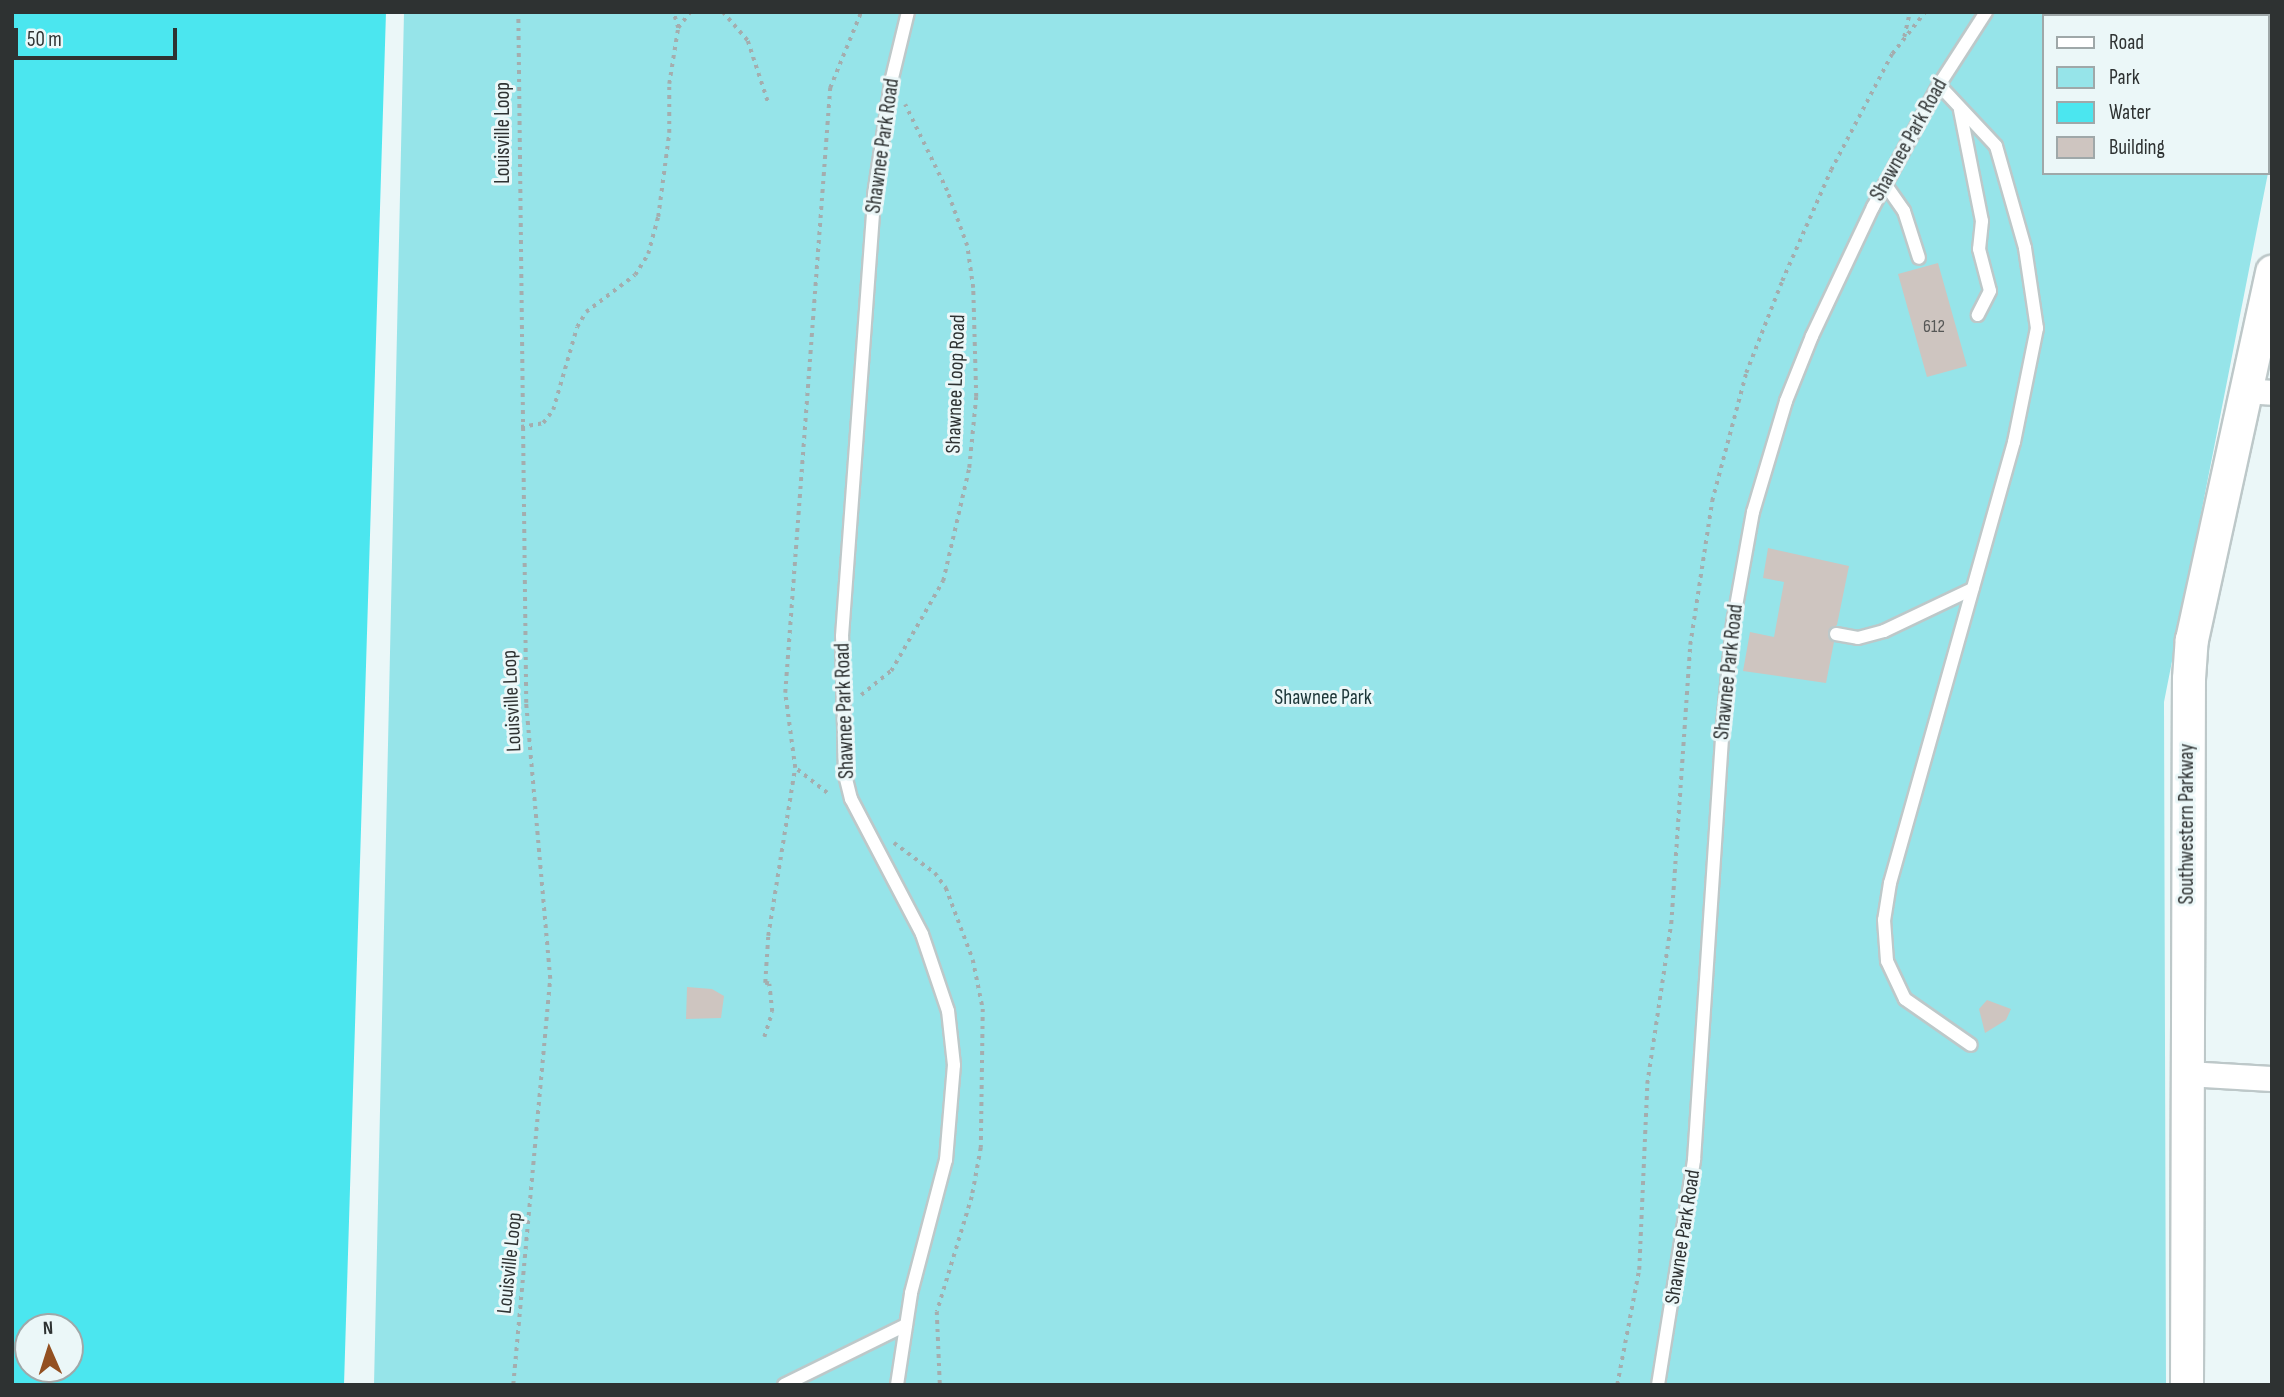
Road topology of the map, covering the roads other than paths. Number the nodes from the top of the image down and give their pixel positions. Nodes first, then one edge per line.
1 (908, 12) edge
2 (1986, 12) edge
3 (1939, 85) junction
4 (1960, 110) junction
5 (1885, 184) junction
6 (1919, 258) dead end
7 (2272, 272) edge
8 (1978, 315) dead end
9 (2259, 392) edge
10 (1972, 589) junction
11 (1836, 634) dead end
12 (1971, 1045) dead end
13 (2187, 1074) junction
14 (2272, 1079) edge
15 (906, 1325) junction
16 (784, 1385) edge
17 (897, 1385) edge
18 (1658, 1385) edge
19 (2187, 1385) edge

1 - 15 lane, Shawnee Park Road
2 - 3 lane, Shawnee Park Road
3 - 4 lane
3 - 5 lane, Shawnee Park Road
4 - 8 lane
4 - 10 lane
5 - 6 lane
5 - 18 lane, Shawnee Park Road
7 - 9 street, Southwestern Parkway
9 - 13 street, Southwestern Parkway
10 - 11 lane
10 - 12 lane
13 - 14 street
13 - 19 street, Southwestern Parkway
15 - 16 lane
15 - 17 lane, Shawnee Park Road

